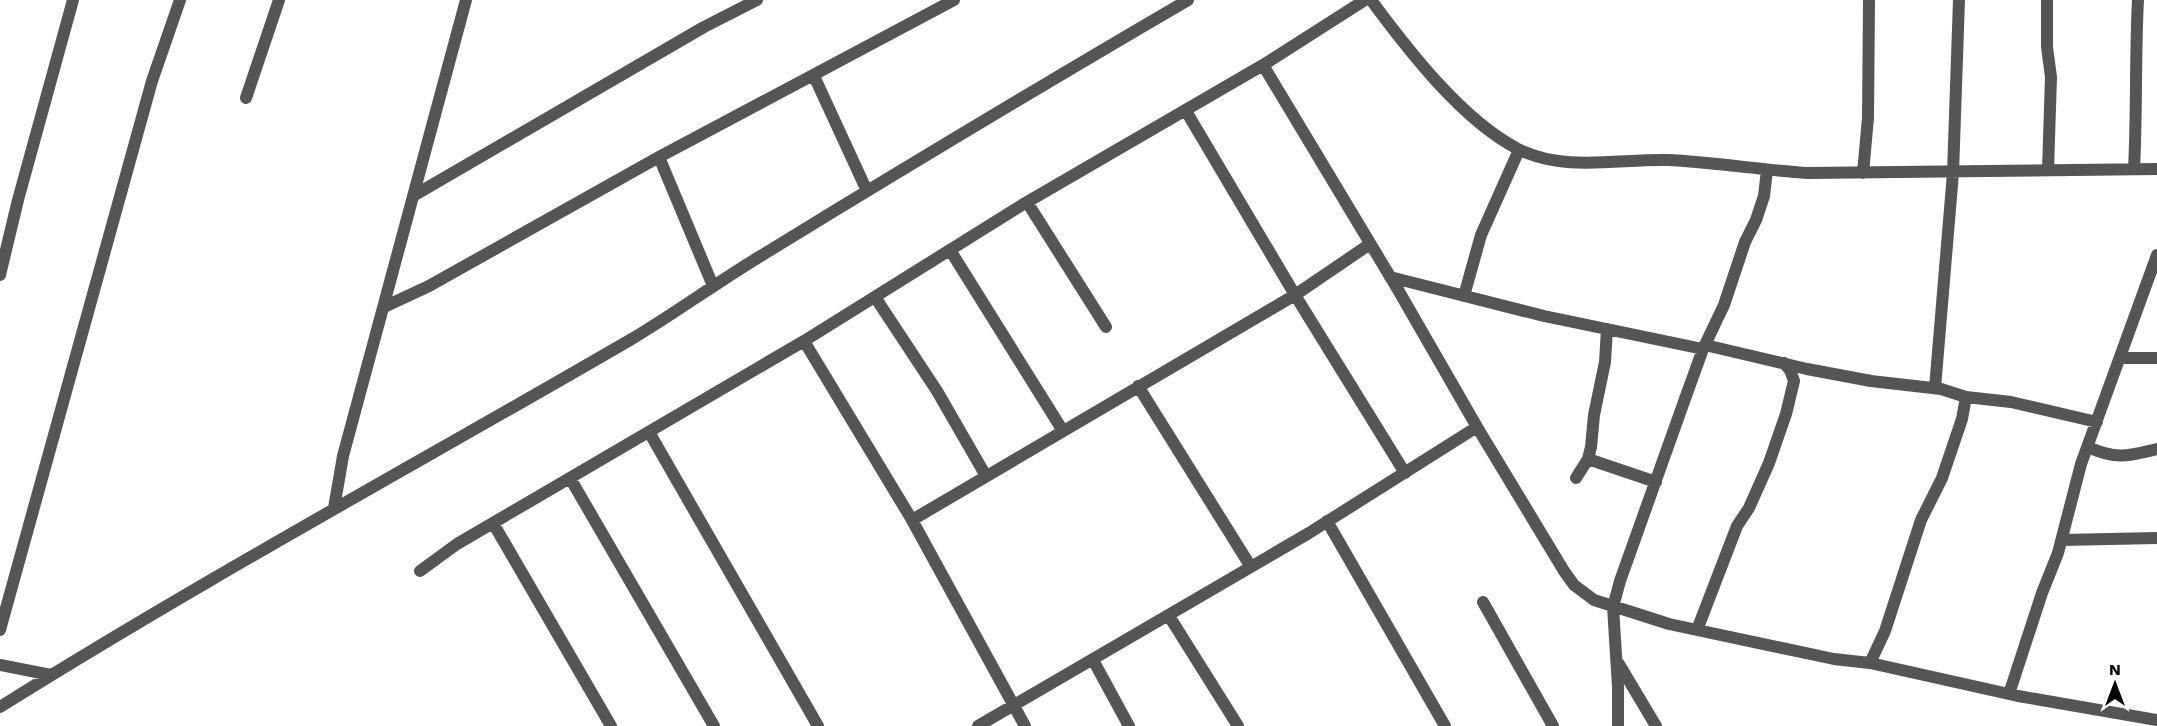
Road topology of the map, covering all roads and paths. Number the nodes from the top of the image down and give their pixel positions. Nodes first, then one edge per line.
1 (73, 0) edge
2 (180, 0) edge
3 (279, 0) edge
4 (466, 0) edge
5 (757, 0) edge
6 (954, 0) edge
7 (1188, 0) edge
8 (1365, 0) edge
9 (1371, 0) edge
10 (1869, 0) edge
11 (1959, 0) edge
12 (2047, 0) edge
13 (2138, 0) edge
14 (1263, 65) junction
15 (814, 76) junction
16 (246, 98) dead end
17 (1186, 111) junction
18 (1519, 150) junction
19 (659, 157) junction
20 (2134, 169) junction
21 (2157, 169) edge
22 (1767, 170) junction
23 (2048, 170) junction
24 (1863, 173) junction
25 (1953, 173) junction
26 (867, 191) junction
27 (412, 196) junction
28 (1027, 202) junction
29 (1370, 244) junction
30 (950, 250) junction
31 (2157, 255) edge
32 (2154, 271) edge
33 (0, 276) edge
34 (1390, 278) junction
35 (713, 286) junction
36 (1295, 295) junction
37 (1464, 296) junction
38 (875, 297) junction
39 (384, 307) junction
40 (1106, 327) dead end
41 (1607, 329) junction
42 (804, 341) junction
43 (1704, 347) junction
44 (2120, 358) junction
45 (2157, 358) edge
46 (1784, 363) junction
47 (1138, 386) junction
48 (1935, 388) junction
49 (1966, 397) junction
50 (2097, 422) junction
51 (1477, 427) junction
52 (1063, 430) junction
53 (649, 432) junction
54 (2088, 447) junction
55 (2157, 449) edge
56 (1588, 459) junction
57 (1405, 473) junction
58 (986, 476) junction
59 (570, 478) junction
60 (1576, 478) dead end
61 (1656, 482) junction
62 (334, 508) junction
63 (912, 520) junction
64 (1327, 521) junction
65 (493, 523) junction
66 (2157, 538) edge
67 (2062, 540) junction
68 (1251, 567) junction
69 (420, 570) dead end
70 (1483, 602) dead end
71 (1613, 607) junction
72 (1169, 615) junction
73 (0, 630) edge
74 (1697, 630) junction
75 (1093, 660) junction
76 (1617, 660) junction
77 (1870, 663) junction
78 (0, 665) edge
79 (51, 675) junction
80 (2009, 694) junction
81 (1012, 705) junction
82 (0, 707) edge
83 (2157, 720) edge
84 (611, 726) edge
85 (714, 726) edge
86 (818, 726) edge
87 (978, 726) edge
88 (1025, 726) edge
89 (1129, 726) edge
90 (1238, 726) edge
91 (1445, 726) edge
92 (1554, 726) edge
93 (1618, 726) edge
94 (1656, 726) edge

1 - 33 street
2 - 73 street
3 - 16 street
4 - 27 street
5 - 27 street
6 - 15 street
6 - 19 street
7 - 26 street
8 - 14 street
9 - 18 street
10 - 24 street
11 - 25 street
12 - 23 street
13 - 20 street
14 - 17 street
14 - 29 street
15 - 19 street
15 - 26 street
17 - 28 street
17 - 36 street
18 - 22 street
18 - 37 street
19 - 35 street
19 - 39 street
20 - 21 street
20 - 23 street
22 - 24 street
22 - 43 street
23 - 25 street
24 - 25 street
25 - 48 street
26 - 35 street
27 - 39 street
28 - 30 street
28 - 40 street
29 - 34 street
29 - 36 street
30 - 38 street
30 - 52 street
31 - 32 street
32 - 44 street
34 - 37 street
34 - 51 street
35 - 62 street
36 - 47 street
36 - 57 street
37 - 41 street
38 - 42 street
38 - 58 street
39 - 62 street
41 - 43 street
41 - 56 street
42 - 53 street
42 - 63 street
43 - 46 street
43 - 61 street
44 - 45 street
44 - 50 street
46 - 48 street
46 - 74 street
47 - 52 street
47 - 68 street
48 - 49 street
49 - 50 street
49 - 77 street
50 - 54 street
51 - 57 street
51 - 71 street
52 - 58 street
53 - 59 street
53 - 86 street
54 - 55 street
54 - 67 street
56 - 60 street
56 - 61 street
57 - 64 street
58 - 63 street
59 - 65 street
59 - 85 street
61 - 71 street
62 - 79 street
63 - 81 street
64 - 68 street
64 - 91 street
65 - 69 street
65 - 84 street
66 - 67 street
67 - 80 street
68 - 72 street
70 - 92 street
71 - 74 street
71 - 76 street
72 - 75 street
72 - 90 street
74 - 77 street
75 - 81 street
75 - 89 street
76 - 93 street
76 - 94 street
77 - 80 street
78 - 79 street
79 - 82 street
80 - 83 street
81 - 87 street
81 - 88 street

